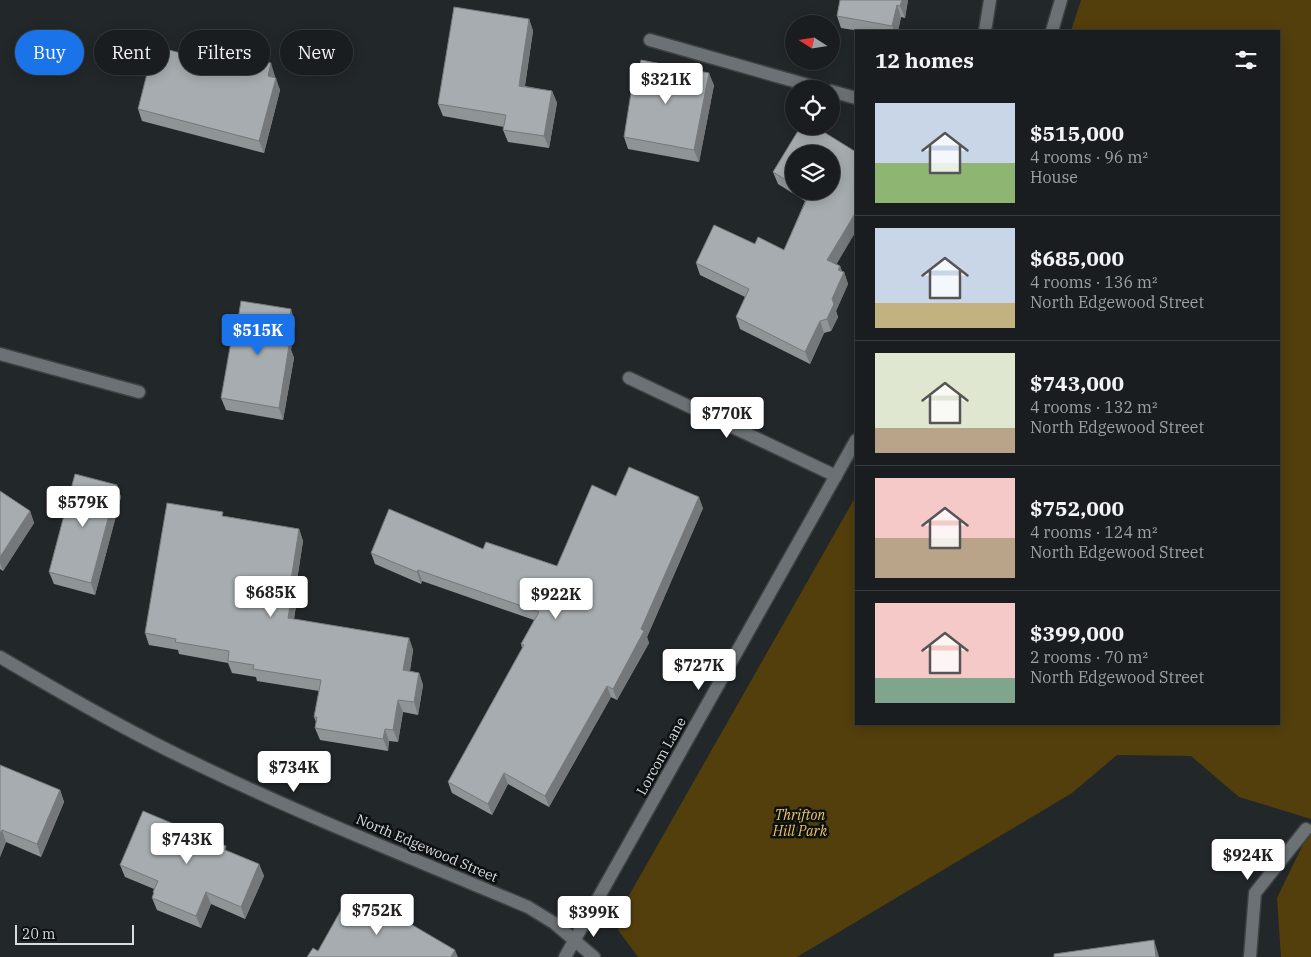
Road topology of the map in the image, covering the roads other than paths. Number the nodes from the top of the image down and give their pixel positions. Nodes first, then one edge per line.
1 (990, 0) edge
2 (1061, 0) edge
3 (984, 30) edge
4 (1052, 30) edge
5 (650, 40) dead end
6 (790, 80) edge
7 (840, 94) edge
8 (855, 98) edge
9 (0, 354) edge
10 (629, 378) dead end
11 (139, 392) dead end
12 (855, 442) edge
13 (836, 476) junction
14 (0, 658) edge
15 (1306, 829) dead end
16 (575, 940) junction
17 (565, 957) edge
18 (594, 957) edge
19 (1250, 957) edge

1 - 3 street
2 - 4 street
5 - 6 street
7 - 8 street
9 - 11 street
10 - 13 street
12 - 13 street, Lorcom Lane
13 - 16 street, Lorcom Lane
14 - 16 street, North Edgewood Street
15 - 19 street
16 - 17 street, Lorcom Lane
16 - 18 street, North Edgewood Street

